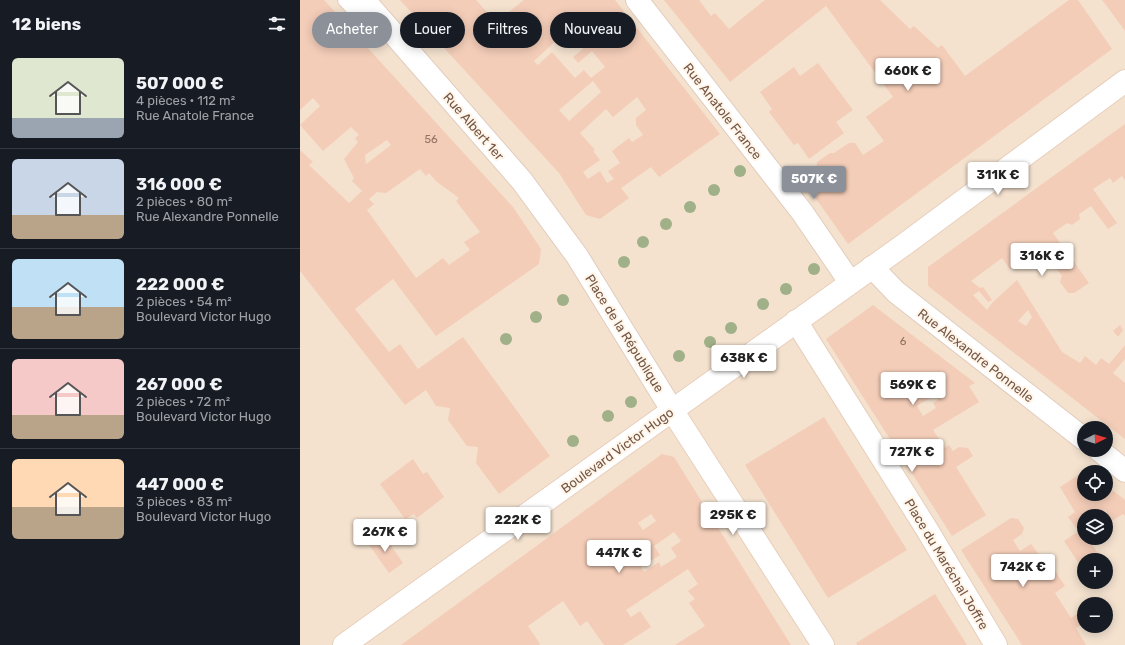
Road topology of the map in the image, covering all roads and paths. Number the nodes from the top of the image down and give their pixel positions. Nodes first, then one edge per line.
1 (345, 0) edge
2 (364, 0) edge
3 (637, 0) edge
4 (394, 36) junction
5 (1125, 81) edge
6 (577, 256) joint
7 (872, 267) junction
8 (850, 282) junction
9 (796, 321) junction
10 (672, 410) junction
11 (1077, 434) edge
12 (1107, 457) edge
13 (1125, 471) edge
14 (344, 645) edge
15 (822, 645) edge
16 (996, 645) edge

1 - 4 lane
2 - 4 main road, Rue Albert 1er
3 - 8 main road, Rue Anatole France
4 - 6 main road, Rue Albert 1er
5 - 7 main road, Boulevard Victor Hugo
6 - 10 main road, Place de la République
7 - 8 main road, Boulevard Victor Hugo
7 - 11 main road, Rue Alexandre Ponnelle
8 - 9 main road, Boulevard Victor Hugo
9 - 10 main road, Boulevard Victor Hugo
9 - 16 main road, Place du Maréchal Joffre
10 - 14 main road, Boulevard Victor Hugo
10 - 15 main road
12 - 13 main road

